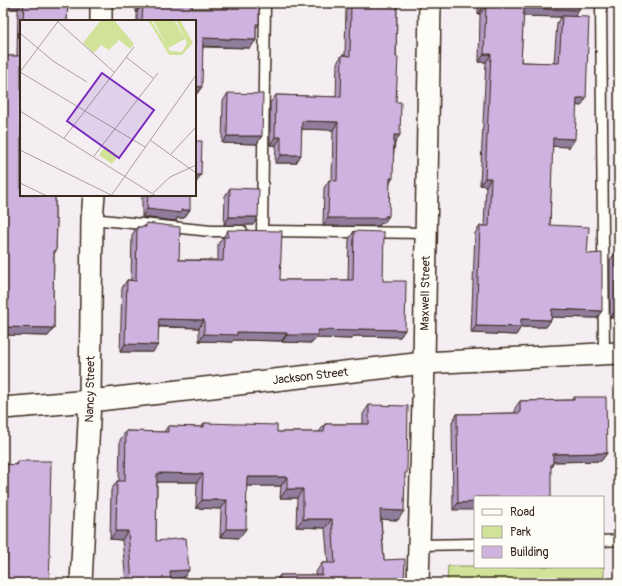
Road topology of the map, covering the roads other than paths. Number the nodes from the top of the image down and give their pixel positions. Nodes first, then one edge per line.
1 (101, 3) edge
2 (266, 3) edge
3 (430, 3) edge
4 (601, 3) edge
5 (101, 20) edge
6 (94, 196) edge
7 (92, 219) junction
8 (262, 231) junction
9 (426, 233) junction
10 (611, 353) edge
11 (424, 363) junction
12 (90, 401) junction
13 (3, 408) edge
14 (619, 540) edge
15 (604, 541) edge
16 (474, 544) edge
17 (419, 545) junction
18 (81, 583) edge
19 (418, 583) edge

1 - 5 street
2 - 8 lane
3 - 9 street, Maxwell Street
4 - 10 lane
6 - 7 street, Nancy Street
7 - 8 lane
7 - 12 street, Nancy Street
8 - 9 lane
9 - 11 street, Maxwell Street
10 - 11 street, Jackson Street
11 - 12 street, Jackson Street
11 - 17 street, Maxwell Street
12 - 13 street, Jackson Street
12 - 18 street, Nancy Street
14 - 15 lane
16 - 17 lane
17 - 19 street, Maxwell Street

